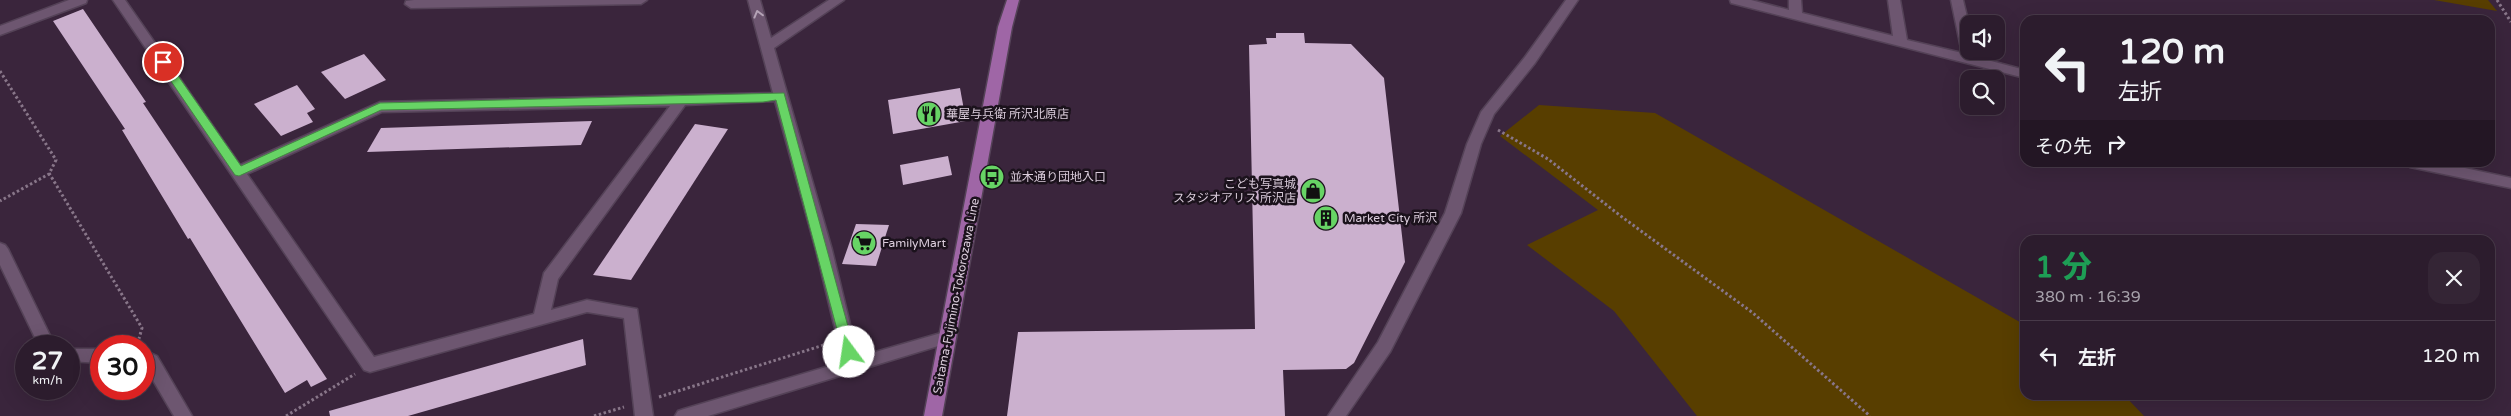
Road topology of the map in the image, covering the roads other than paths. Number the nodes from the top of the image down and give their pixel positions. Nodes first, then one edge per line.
1 (81, 0) edge
2 (120, 0) edge
3 (600, 0) edge
4 (641, 0) edge
5 (754, 0) edge
6 (838, 0) edge
7 (1013, 0) edge
8 (1572, 0) edge
9 (1736, 0) edge
10 (1795, 0) edge
11 (1894, 0) edge
12 (1957, 0) edge
13 (411, 4) dead end
14 (1960, 15) edge
15 (1796, 16) junction
16 (0, 31) edge
17 (1901, 43) junction
18 (767, 47) junction
19 (1960, 58) edge
20 (1970, 60) edge
21 (2020, 73) edge
22 (781, 96) junction
23 (682, 100) junction
24 (2434, 167) edge
25 (239, 172) junction
26 (2511, 183) edge
27 (0, 249) edge
28 (541, 318) junction
29 (42, 335) edge
30 (948, 337) junction
31 (852, 366) junction
32 (155, 368) edge
33 (642, 409) edge
34 (183, 416) edge
35 (684, 416) edge
36 (933, 416) edge
37 (1337, 416) edge

1 - 16 street
2 - 25 street
3 - 4 street
3 - 13 street
18 -> 5 street
6 - 18 street
7 - 30 main road, Saitama-Fujimino-Tokorozawa Line
8 - 37 street
9 - 15 street
10 - 15 street
11 - 17 street
12 - 14 street
15 - 17 street
17 - 19 street
18 - 22 street
20 - 21 street
22 - 23 street
22 - 31 street
23 - 25 street
23 - 28 street
24 - 26 street
25 - 28 street
27 - 29 street
28 - 33 street
30 - 31 street
30 - 36 main road, Saitama-Fujimino-Tokorozawa Line
31 - 35 street
32 - 34 street

